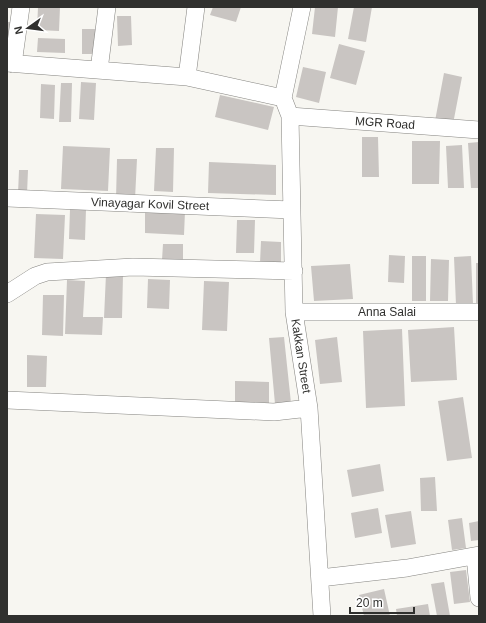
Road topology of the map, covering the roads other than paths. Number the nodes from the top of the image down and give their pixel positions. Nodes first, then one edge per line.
1 (21, 7) edge
2 (107, 7) edge
3 (196, 7) edge
4 (302, 7) edge
5 (10, 64) edge
6 (99, 70) junction
7 (187, 77) junction
8 (283, 98) junction
9 (290, 116) junction
10 (479, 130) edge
11 (7, 198) edge
12 (292, 210) junction
13 (294, 271) junction
14 (7, 294) edge
15 (294, 312) junction
16 (479, 312) edge
17 (7, 400) edge
18 (309, 408) junction
19 (477, 556) edge
20 (320, 578) junction
21 (479, 598) edge
22 (322, 616) edge

1 - 5 street
2 - 6 street
3 - 7 street
4 - 8 street
5 - 6 street
6 - 7 street
7 - 8 street
8 - 9 street, Kakkan Street
9 - 10 street, MGR Road
9 - 12 street, Kakkan Street
11 - 12 street, Vinayagar Kovil Street
12 - 13 street, Kakkan Street
13 - 14 street
13 - 15 street, Kakkan Street
15 - 16 street, Anna Salai
15 - 18 street, Kakkan Street
17 - 18 street
18 - 20 street, Kakkan Street
19 - 20 street
19 - 21 street
20 - 22 street, Kakkan Street

